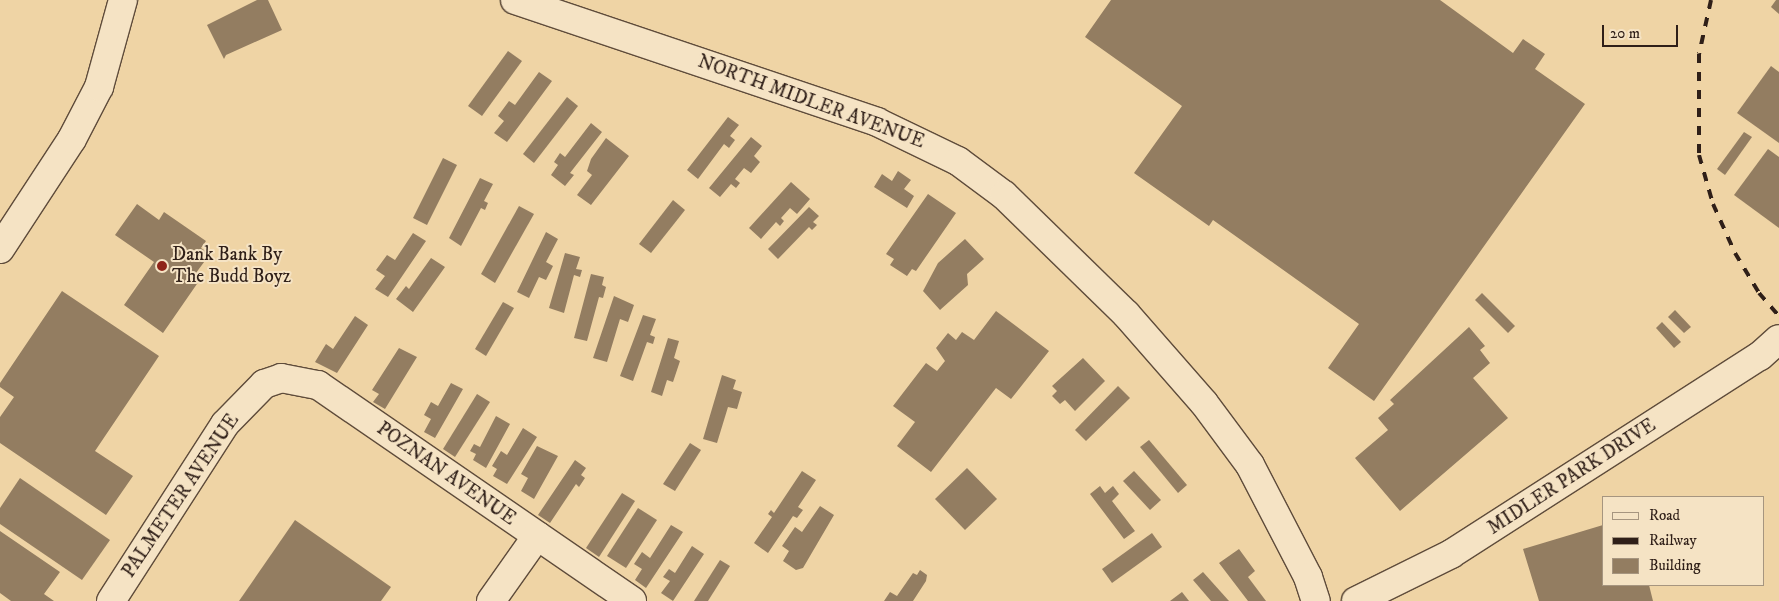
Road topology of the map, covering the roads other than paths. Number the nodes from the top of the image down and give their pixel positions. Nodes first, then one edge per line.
1 (123, 0) edge
2 (515, 0) edge
3 (0, 249) edge
4 (1779, 339) edge
5 (254, 394) joint
6 (537, 536) junction
7 (112, 601) edge
8 (491, 601) edge
9 (632, 601) edge
10 (1316, 601) edge
11 (1356, 601) edge

1 - 3 street
2 - 10 street, NORTH MIDLER AVENUE
4 - 11 street, MIDLER PARK DRIVE
5 - 6 street, POZNAN AVENUE
5 - 7 street, PALMETER AVENUE
6 - 8 street
6 - 9 street, POZNAN AVENUE

